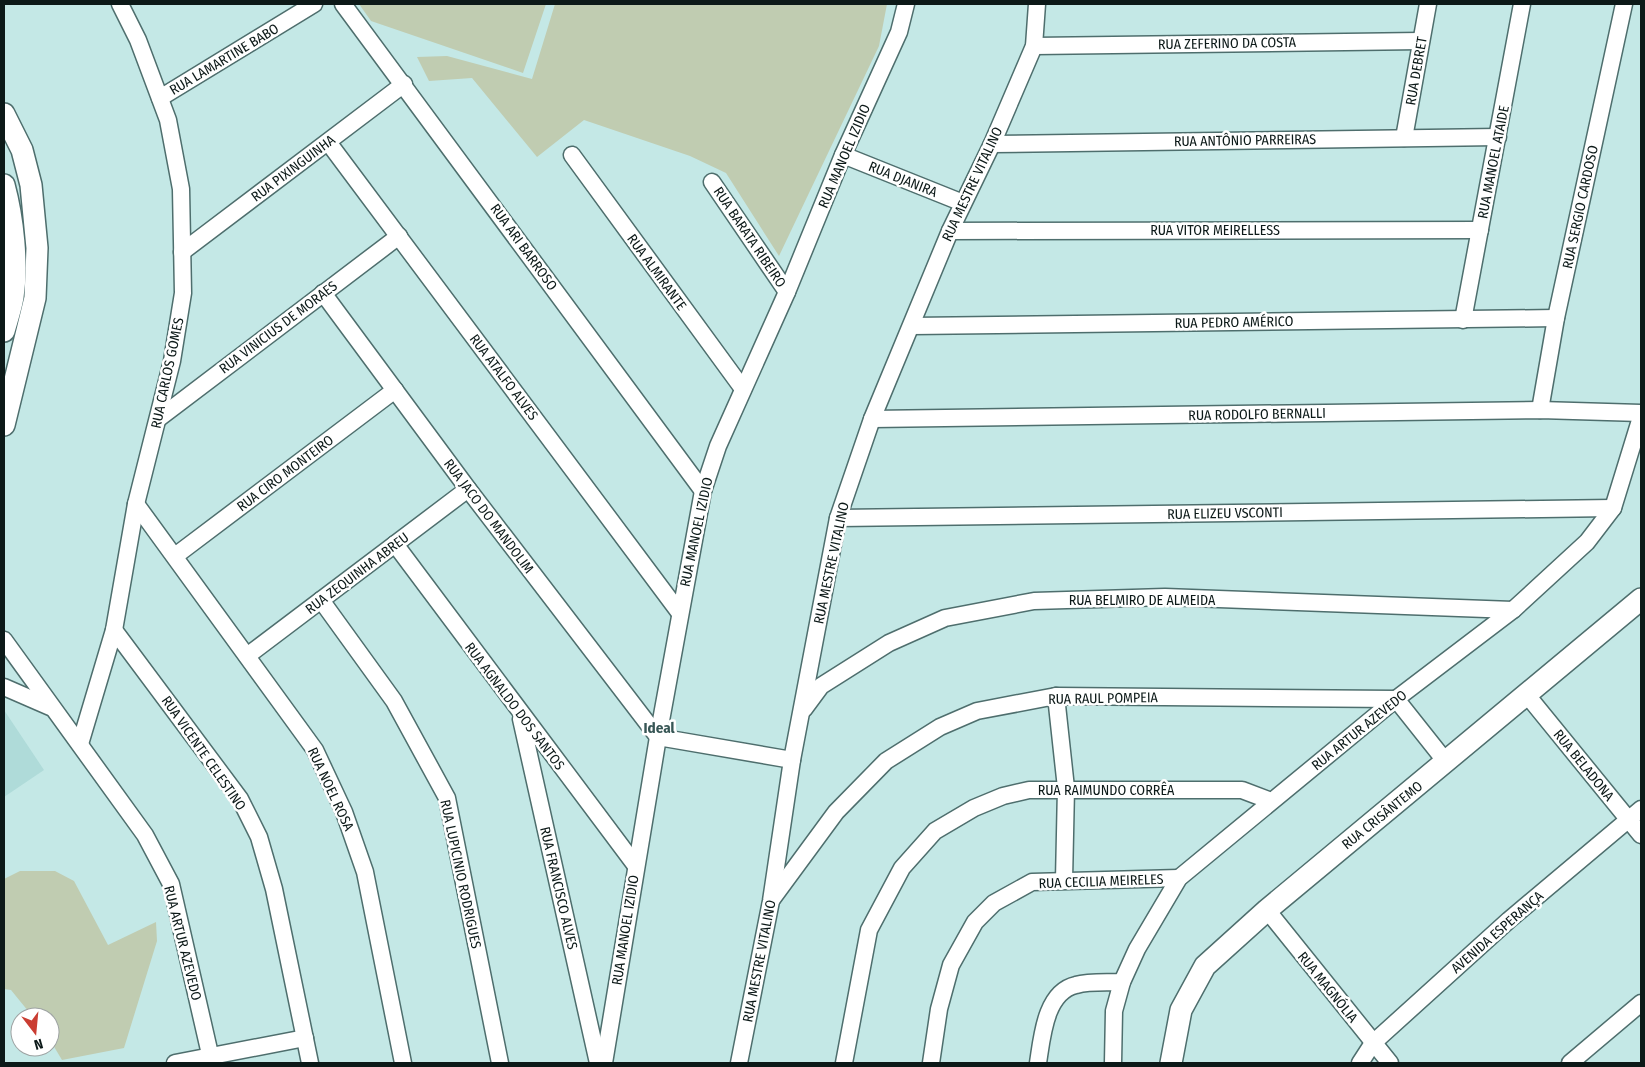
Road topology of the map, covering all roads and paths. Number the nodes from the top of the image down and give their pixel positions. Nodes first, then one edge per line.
1 (120, 4) edge
2 (314, 4) edge
3 (343, 4) edge
4 (906, 4) edge
5 (1037, 4) edge
6 (1428, 4) edge
7 (1522, 4) edge
8 (1624, 4) edge
9 (1421, 41) junction
10 (1034, 46) junction
11 (404, 84) junction
12 (160, 98) junction
13 (4, 114) edge
14 (1498, 137) junction
15 (1404, 138) junction
16 (328, 142) junction
17 (992, 144) junction
18 (572, 155) dead end
19 (843, 155) junction
20 (712, 182) dead end
21 (4, 185) edge
22 (963, 203) junction
23 (1480, 230) junction
24 (950, 231) junction
25 (399, 236) junction
26 (182, 252) junction
27 (787, 292) junction
28 (323, 293) junction
29 (1556, 318) junction
30 (1463, 320) junction
31 (912, 326) junction
32 (4, 331) edge
33 (743, 389) junction
34 (394, 390) junction
35 (1540, 410) junction
36 (1641, 413) edge
37 (1641, 417) edge
38 (872, 418) junction
39 (158, 419) junction
40 (4, 425) edge
41 (468, 490) junction
42 (702, 491) junction
43 (136, 504) junction
44 (1613, 508) junction
45 (838, 518) junction
46 (395, 544) junction
47 (175, 556) junction
48 (1641, 599) edge
49 (321, 600) junction
50 (1513, 610) junction
51 (679, 612) junction
52 (114, 630) junction
53 (4, 640) edge
54 (247, 656) junction
55 (31, 678) junction
56 (10, 690) edge
57 (1527, 695) junction
58 (1056, 696) junction
59 (1400, 703) junction
60 (51, 708) junction
61 (802, 711) junction
62 (520, 712) junction
63 (658, 737) junction
64 (80, 744) junction
65 (1444, 759) junction
66 (792, 760) junction
67 (1066, 788) junction
68 (1270, 801) junction
69 (1635, 814) edge
70 (1641, 835) edge
71 (636, 866) junction
72 (1179, 878) junction
73 (1064, 880) junction
74 (771, 901) junction
75 (1267, 910) junction
76 (1122, 982) junction
77 (1641, 1003) edge
78 (306, 1038) junction
79 (1373, 1043) junction
80 (211, 1060) edge
81 (175, 1063) edge
82 (310, 1063) edge
83 (403, 1063) edge
84 (500, 1063) edge
85 (598, 1063) edge
86 (604, 1063) edge
87 (739, 1063) edge
88 (844, 1063) edge
89 (931, 1063) edge
90 (1038, 1063) edge
91 (1113, 1063) edge
92 (1171, 1063) edge
93 (1360, 1063) edge
94 (1390, 1063) edge
95 (1570, 1063) edge

1 - 12 street, RUA CARLOS GOMES
2 - 12 street, RUA LAMARTINE BABO
3 - 11 street, RUA ARI BARROSO
4 - 19 street, RUA MANOEL IZIDIO
5 - 10 street, RUA MESTRE VITALINO
6 - 9 street, RUA DEBRET
7 - 14 street, RUA MANOEL ATAIDE
8 - 29 street, RUA SERGIO CARDOSO
9 - 10 street, RUA ZEFERINO DA COSTA
9 - 15 street, RUA DEBRET
10 - 17 street, RUA MESTRE VITALINO
11 - 16 street, RUA PIXINGUINHA
11 - 42 street, RUA ARI BARROSO
12 - 26 street, RUA CARLOS GOMES
13 - 40 main road
14 - 15 street, RUA ANTÔNIO PARREIRAS
14 - 23 street, RUA MANOEL ATAIDE
15 - 17 street, RUA ANTÔNIO PARREIRAS
16 - 25 street, RUA ATALFO ALVES
16 - 26 street, RUA PIXINGUINHA
17 - 22 street, RUA MESTRE VITALINO
18 - 33 street, RUA ALMIRANTE
19 - 22 street, RUA DJANIRA
19 - 27 street, RUA MANOEL IZIDIO
20 - 27 street, RUA BARATA RIBEIRO
21 - 32 main road
22 - 24 street, RUA MESTRE VITALINO
23 - 24 street, RUA VITOR MEIRELLESS
23 - 30 street, RUA MANOEL ATAIDE
24 - 31 street, RUA MESTRE VITALINO
25 - 28 street, RUA VINICIUS DE MORAES
25 - 51 street, RUA ATALFO ALVES
26 - 39 street, RUA CARLOS GOMES
27 - 33 street, RUA MANOEL IZIDIO
28 - 34 street, RUA JACO DO MANDOLIM
28 - 39 street, RUA VINICIUS DE MORAES
29 - 30 street, RUA PEDRO AMÉRICO
29 - 35 street, RUA SERGIO CARDOSO
30 - 31 street, RUA PEDRO AMÉRICO
31 - 38 street, RUA MESTRE VITALINO
33 - 42 street, RUA MANOEL IZIDIO
34 - 41 street, RUA JACO DO MANDOLIM
34 - 47 street, RUA CIRO MONTEIRO
35 - 36 street, RUA RODOLFO BERNALLI
35 - 38 street, RUA RODOLFO BERNALLI
37 - 44 street, RUA ARTUR AZEVEDO
38 - 45 street, RUA MESTRE VITALINO
39 - 43 street, RUA CARLOS GOMES
41 - 46 street, RUA ZEQUINHA ABREU
41 - 63 street, RUA JACO DO MANDOLIM
42 - 51 street, RUA MANOEL IZIDIO
43 - 47 street, RUA NOEL ROSA
43 - 52 street, RUA CARLOS GOMES
44 - 45 street, RUA ELIZEU VSCONTI
44 - 50 street, RUA ARTUR AZEVEDO
45 - 61 street, RUA MESTRE VITALINO
46 - 49 street, RUA ZEQUINHA ABREU
46 - 62 street, RUA AGNALDO DOS SANTOS
47 - 54 street, RUA NOEL ROSA
48 - 57 main road, RUA CRISÂNTEMO
49 - 54 street, RUA ZEQUINHA ABREU
49 - 84 street, RUA LUPICINIO RODRIGUES
50 - 59 street, RUA ARTUR AZEVEDO
50 - 61 street, RUA BELMIRO DE ALMEIDA
51 - 63 street, RUA MANOEL IZIDIO
52 - 64 street, RUA CARLOS GOMES
52 - 78 street, RUA VICENTE CELESTINO
53 - 55 street, RUA ARTUR AZEVEDO
54 - 83 street, RUA NOEL ROSA
55 - 56 street
55 - 60 street, RUA ARTUR AZEVEDO
56 - 60 street
57 - 65 main road, RUA CRISÂNTEMO
57 - 69 street, RUA BELADONA
58 - 59 street, RUA RAUL POMPEIA
58 - 67 street
58 - 74 street, RUA RAUL POMPEIA
59 - 65 street
59 - 68 street, RUA ARTUR AZEVEDO
60 - 64 street, RUA ARTUR AZEVEDO
61 - 66 street, RUA MESTRE VITALINO
62 - 71 street, RUA AGNALDO DOS SANTOS
62 - 85 street, RUA FRANCISCO ALVES
63 - 66 street
63 - 71 street, RUA MANOEL IZIDIO
64 - 80 street, RUA ARTUR AZEVEDO
65 - 75 main road, RUA CRISÂNTEMO
66 - 74 street, RUA MESTRE VITALINO
67 - 68 street, RUA RAIMUNDO CORRÊA
67 - 73 street
67 - 88 street, RUA RAIMUNDO CORRÊA
68 - 72 street, RUA ARTUR AZEVEDO
69 - 70 street, RUA BELADONA
69 - 79 street, AVENIDA ESPERANÇA
71 - 86 street, RUA MANOEL IZIDIO
72 - 73 street, RUA CECILIA MEIRELES
72 - 76 street, RUA ARTUR AZEVEDO
73 - 89 street, RUA CECILIA MEIRELES
74 - 87 street, RUA MESTRE VITALINO
75 - 79 street, RUA MAGNÓLIA
75 - 92 main road, RUA CRISÂNTEMO
76 - 90 street
76 - 91 street, RUA ARTUR AZEVEDO
77 - 95 street
78 - 80 street
78 - 82 street, RUA VICENTE CELESTINO
79 - 93 street, AVENIDA ESPERANÇA
79 - 94 street, RUA MAGNÓLIA
80 - 81 street

